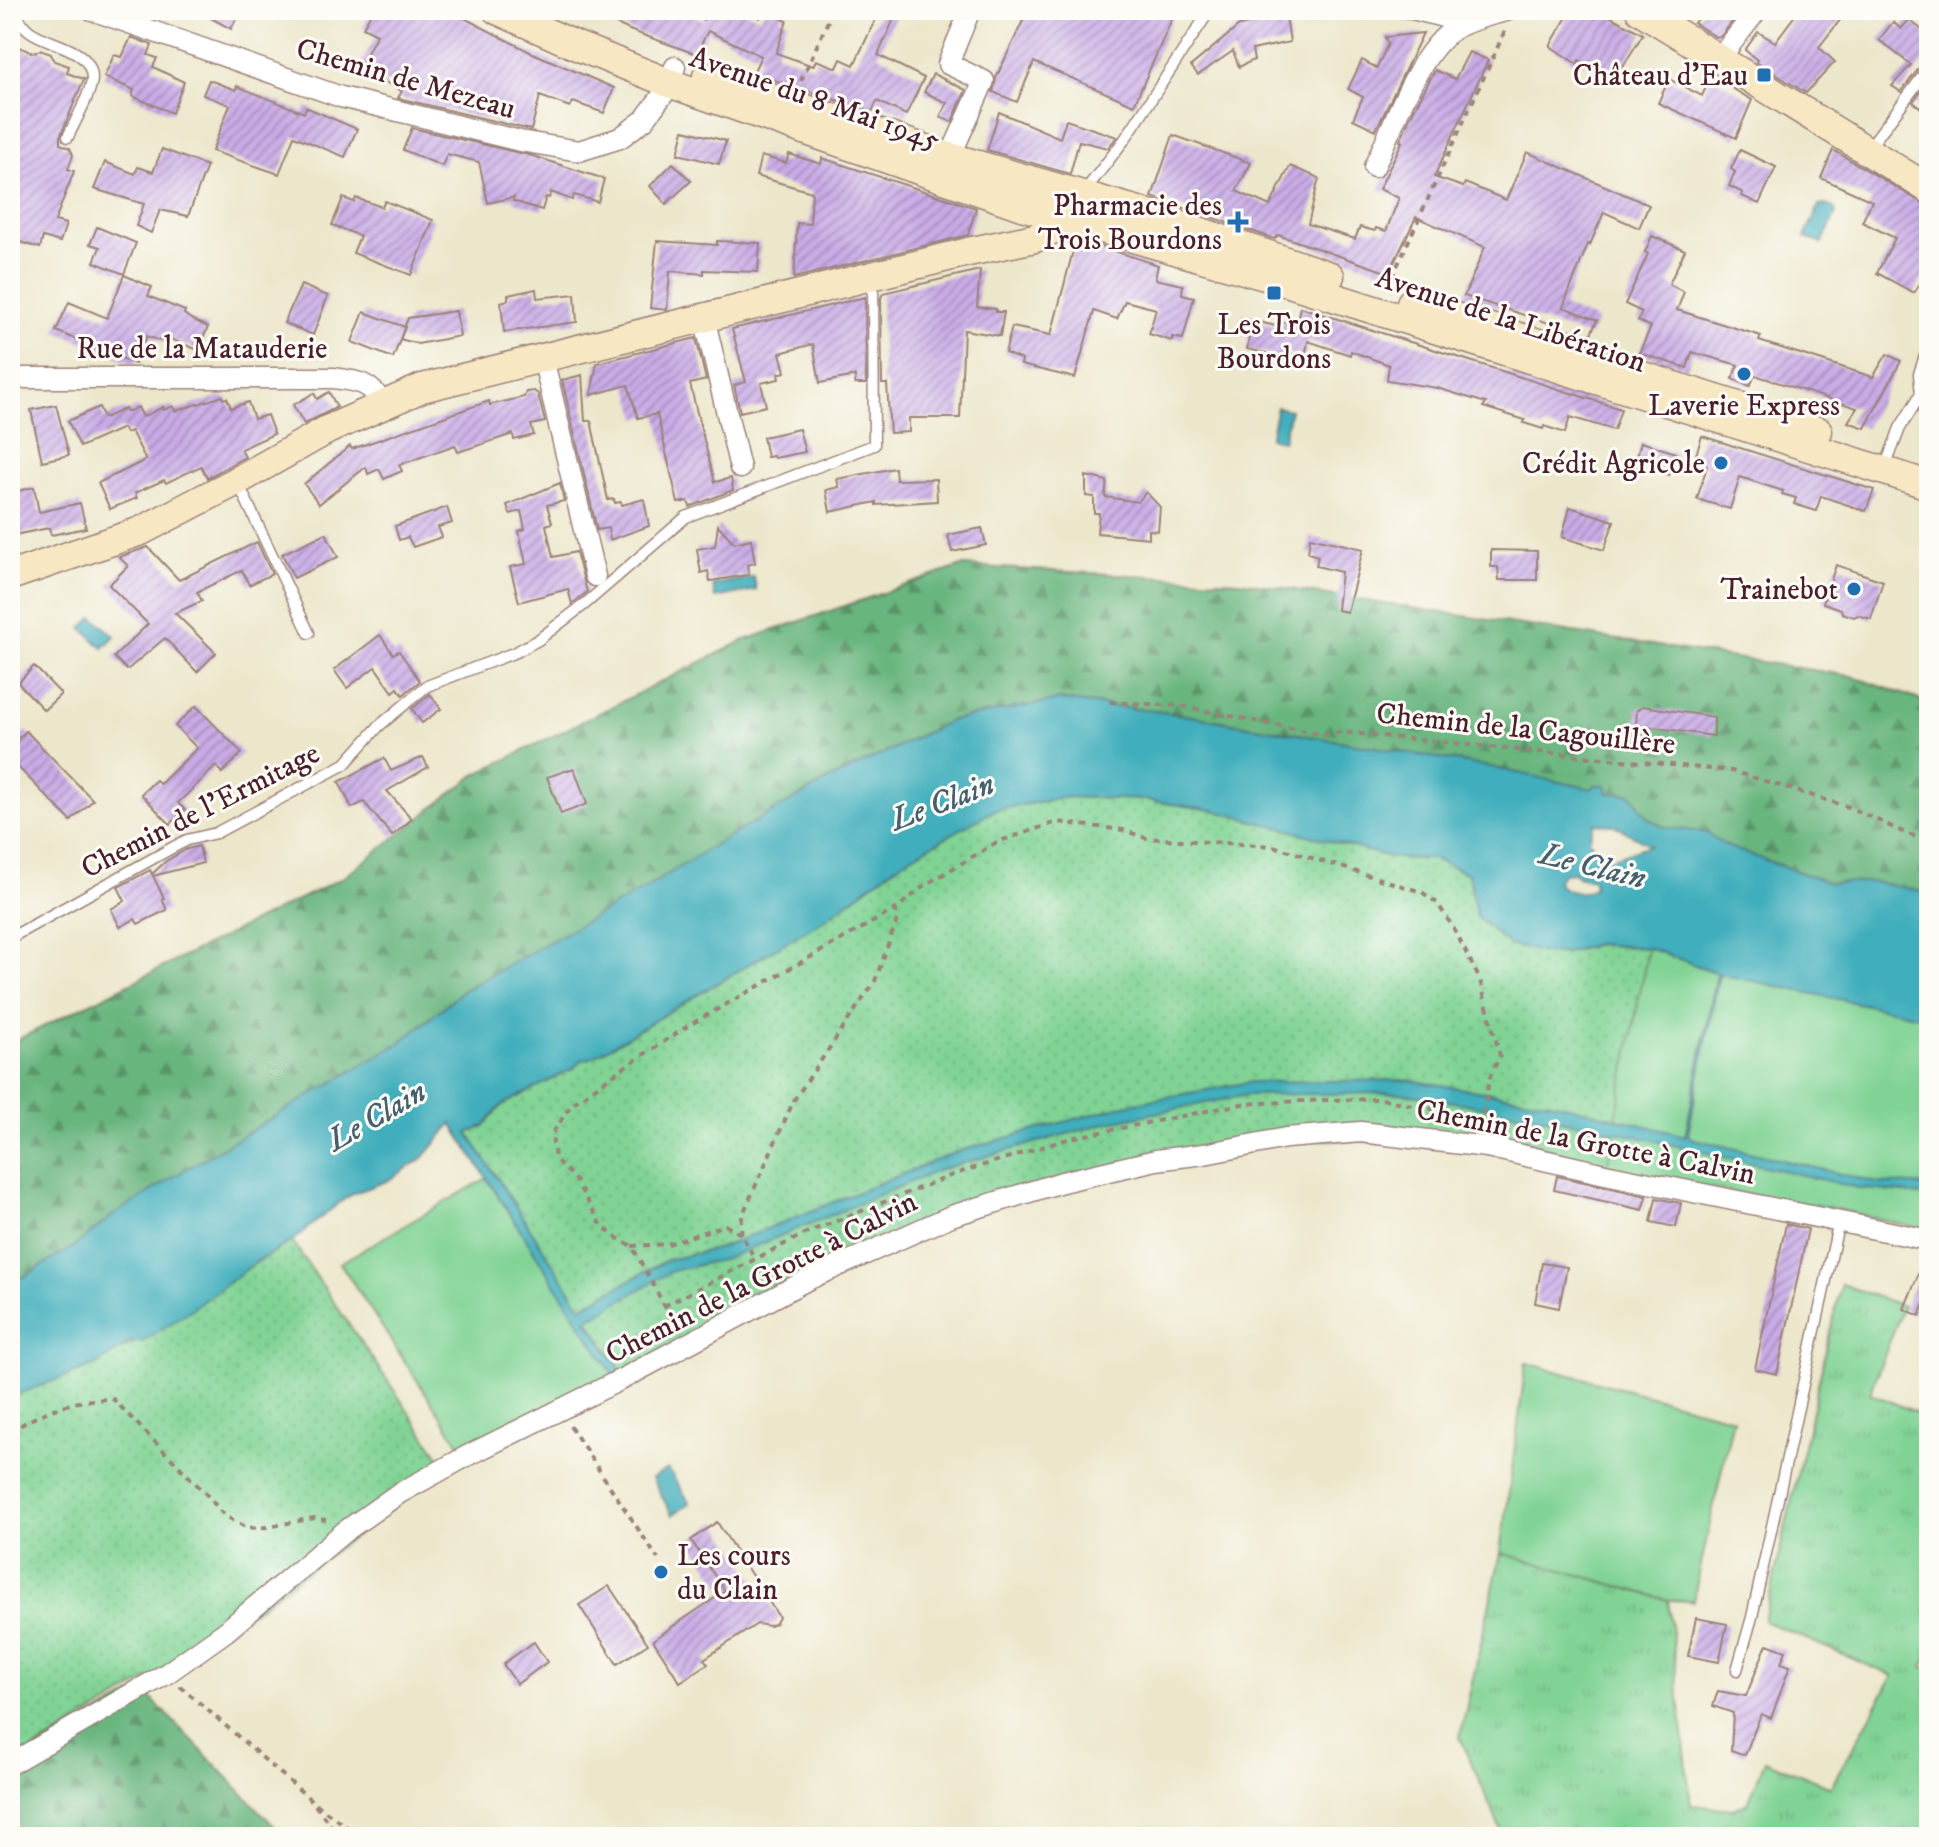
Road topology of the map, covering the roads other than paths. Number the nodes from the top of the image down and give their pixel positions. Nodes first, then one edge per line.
1 (17, 10) edge
2 (92, 10) edge
3 (497, 10) edge
4 (539, 10) edge
5 (970, 10) edge
6 (1210, 10) edge
7 (1396, 10) edge
8 (1640, 10) edge
9 (1757, 10) edge
10 (1510, 16) edge
11 (1458, 26) junction
12 (1719, 59) junction
13 (1929, 68) edge
14 (672, 75) junction
15 (68, 137) dead end
16 (1866, 150) junction
17 (950, 157) junction
18 (1374, 167) dead end
19 (1929, 189) edge
20 (1082, 193) junction
21 (1022, 206) junction
22 (1071, 221) junction
23 (968, 252) junction
24 (1243, 258) junction
25 (873, 275) junction
26 (704, 317) junction
27 (1471, 331) junction
28 (1929, 344) edge
29 (543, 358) junction
30 (10, 378) edge
31 (382, 404) junction
32 (1886, 463) junction
33 (1929, 466) edge
34 (740, 468) dead end
35 (237, 481) junction
36 (1929, 485) edge
37 (10, 576) edge
38 (595, 576) dead end
39 (309, 633) dead end
40 (10, 938) edge
41 (1839, 1221) junction
42 (1929, 1240) edge
43 (1737, 1670) dead end
44 (10, 1764) edge

1 - 15 lane
2 - 14 street, Chemin de Mezeau
3 - 14 main road, Avenue du 8 Mai 1945
4 - 14 main road, Avenue du 8 Mai 1945
5 - 17 street
6 - 20 lane
7 - 11 lane
8 - 12 main road
9 - 12 street
10 - 11 street
11 - 18 street
12 - 16 main road
13 - 16 lane
14 - 17 main road, Avenue du 8 Mai 1945
14 - 21 main road, Avenue du 8 Mai 1945
16 - 19 main road
17 - 20 main road, Avenue du 8 Mai 1945
20 - 21 main road
20 - 22 main road
20 - 24 main road, Avenue de la Libération
21 - 22 main road, Avenue du 8 Mai 1945
21 - 23 main road
22 - 23 main road
22 - 24 main road, Avenue de la Libération
23 - 25 main road
24 - 27 main road, Avenue de la Libération
24 - 27 main road, Avenue de la Libération
25 - 26 main road
25 - 40 lane, Chemin de l'Ermitage
26 - 29 main road
26 - 34 street
27 - 32 main road, Avenue de la Libération
28 - 32 lane
29 - 31 main road
29 - 38 street
30 - 31 street, Rue de la Matauderie
31 - 35 main road
32 - 33 main road, Avenue de la Libération
32 - 36 main road, Avenue de la Libération
35 - 37 main road
35 - 39 lane
41 - 42 street, Chemin de la Grotte à Calvin
41 - 43 lane
41 - 44 street, Chemin de la Grotte à Calvin

